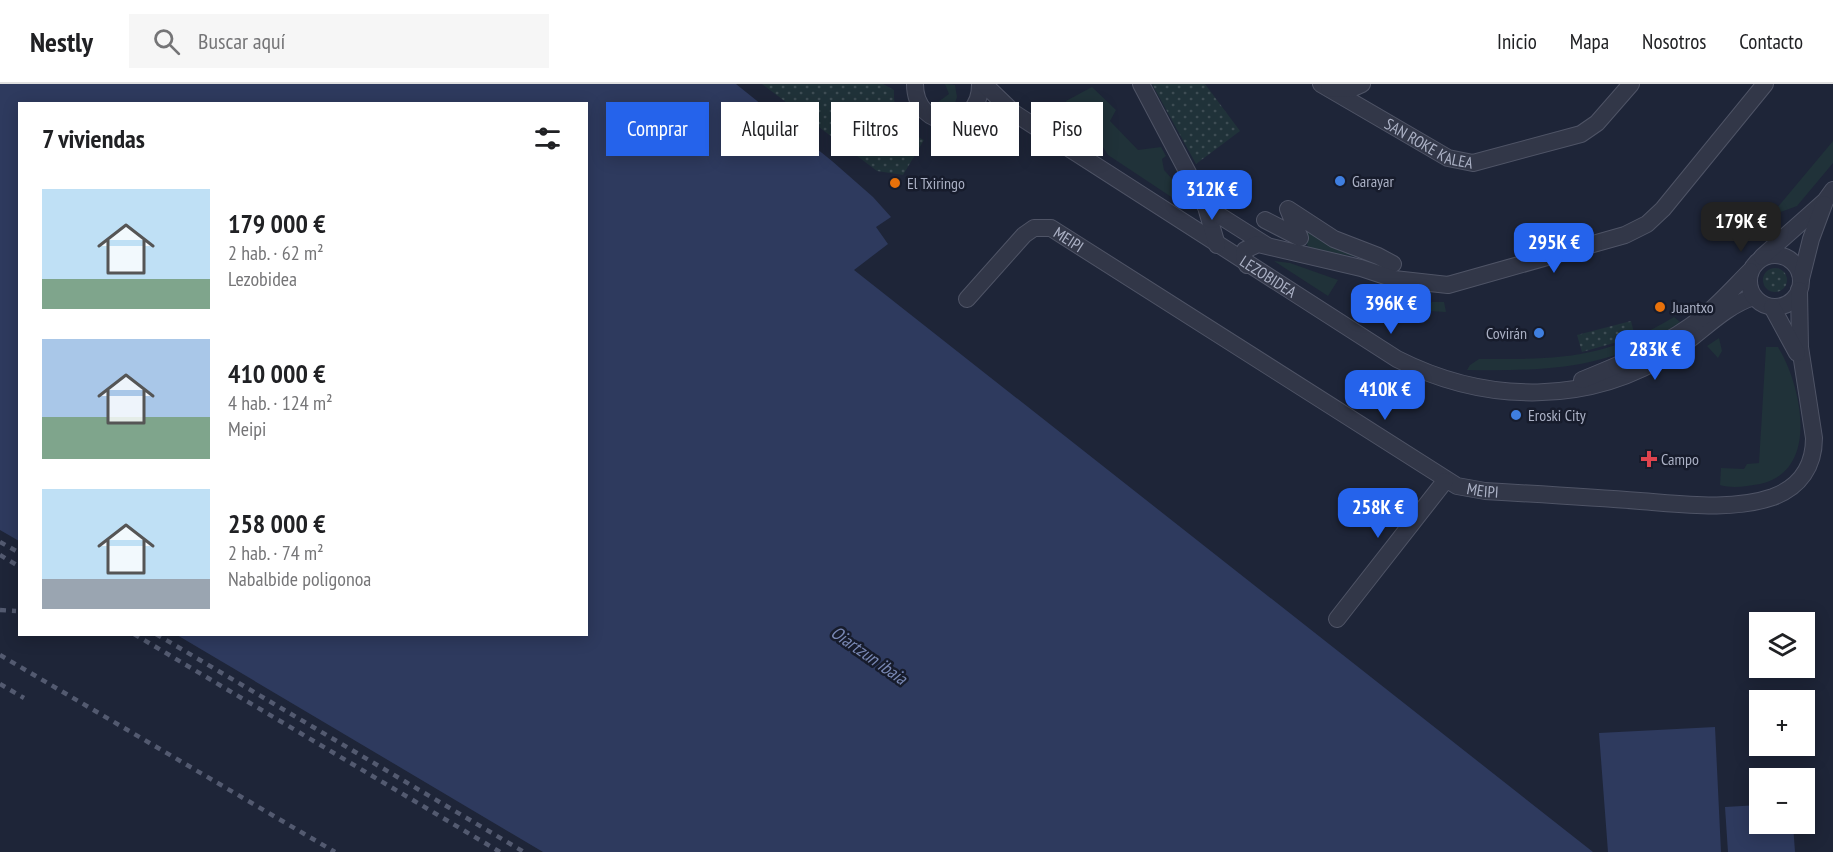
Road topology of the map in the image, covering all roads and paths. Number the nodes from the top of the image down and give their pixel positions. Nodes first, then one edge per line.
1 (915, 84) edge
2 (982, 84) edge
3 (1141, 84) edge
4 (1362, 84) edge
5 (1631, 84) edge
6 (1765, 84) edge
7 (1322, 85) edge
8 (976, 102) edge
9 (1002, 102) edge
10 (931, 116) edge
11 (1019, 116) edge
12 (1829, 195) edge
13 (1206, 207) junction
14 (1265, 220) dead end
15 (1188, 226) junction
16 (1300, 238) junction
17 (1217, 245) junction
18 (1269, 247) junction
19 (1307, 255) junction
20 (1762, 258) junction
21 (1393, 264) dead end
22 (1247, 265) junction
23 (1750, 271) junction
24 (1800, 285) junction
25 (1754, 297) junction
26 (967, 299) dead end
27 (1772, 307) junction
28 (1803, 366) junction
29 (1541, 393) junction
30 (1445, 481) junction
31 (1337, 619) dead end

1 - 10 street, LEZOBIDEA
2 - 8 street
2 - 9 street, LEZOBIDEA
3 - 13 street
4 - 7 street
5 - 7 street, SAN ROKE KALEA
6 - 19 street
11 - 15 street, LEZOBIDEA
12 - 20 street
12 - 24 street, MEIPI
13 - 15 street
13 - 17 street
13 - 18 street
14 - 16 street
15 - 17 street, LEZOBIDEA
16 - 19 street
16 - 21 street
17 - 22 street, LEZOBIDEA
18 - 19 street
18 - 22 street
20 - 23 street
20 - 24 street
22 - 29 street, LEZOBIDEA
23 - 25 street
23 - 29 street, LEZOBIDEA
24 - 27 street
24 - 28 street, MEIPI
25 - 27 street
25 - 29 street, LEZOBIDEA
26 - 30 street, MEIPI
27 - 28 street, MEIPI
28 - 30 street, MEIPI
30 - 31 street

